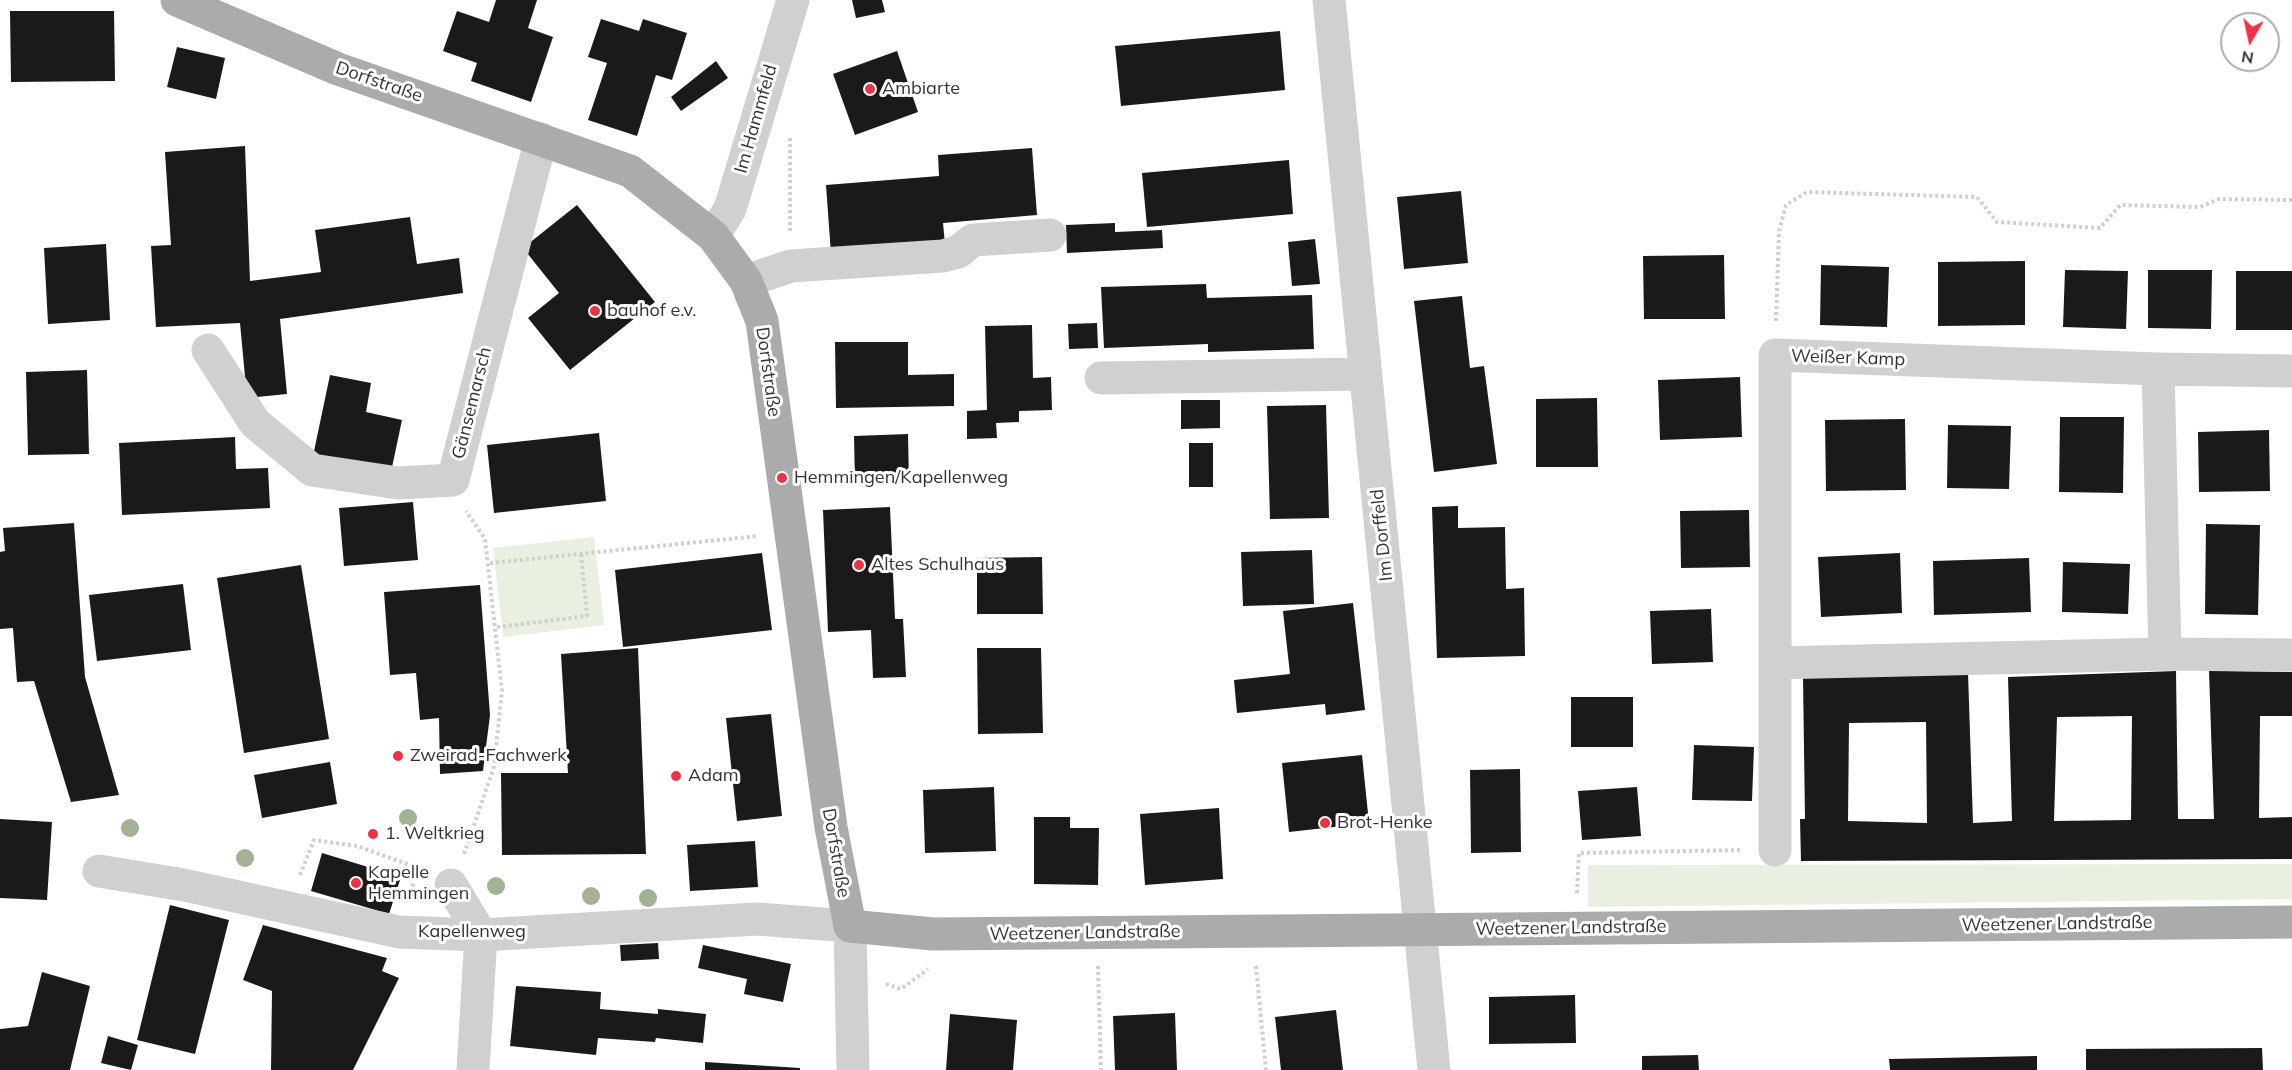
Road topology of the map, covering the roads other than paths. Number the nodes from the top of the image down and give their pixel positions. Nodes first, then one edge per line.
1 (177, 0) edge
2 (793, 0) edge
3 (1329, 0) edge
4 (541, 139) junction
5 (1050, 234) dead end
6 (713, 236) junction
7 (746, 281) junction
8 (208, 351) dead end
9 (2158, 369) junction
10 (2292, 371) edge
11 (1366, 374) junction
12 (1101, 378) dead end
13 (2165, 654) junction
14 (2292, 655) edge
15 (1775, 663) junction
16 (1775, 850) road end
17 (99, 871) dead end
18 (451, 885) road end
19 (2292, 922) edge
20 (850, 927) junction
21 (1420, 929) junction
22 (481, 935) junction
23 (473, 1070) edge
24 (853, 1070) edge
25 (1434, 1070) edge

1 - 4 main road, Dorfstraße
2 - 6 street, Im Hammfeld
3 - 11 street, Im Dorffeld
4 - 6 main road, Dorfstraße
4 - 8 street, Gänsemarsch
5 - 7 street
6 - 7 main road, Dorfstraße
7 - 20 main road, Dorfstraße
9 - 10 street, Weißer Kamp
9 - 13 street
9 - 15 street, Weißer Kamp
11 - 12 street
11 - 21 street, Im Dorffeld
13 - 14 street
13 - 15 street
15 - 16 street, Weißer Kamp
17 - 22 street, Kapellenweg
18 - 22 street
19 - 21 main road, Weetzener Landstraße
20 - 21 main road, Weetzener Landstraße
20 - 22 street, Kapellenweg
20 - 24 street, Dorfstraße
21 - 25 street, Im Dorffeld
22 - 23 street

